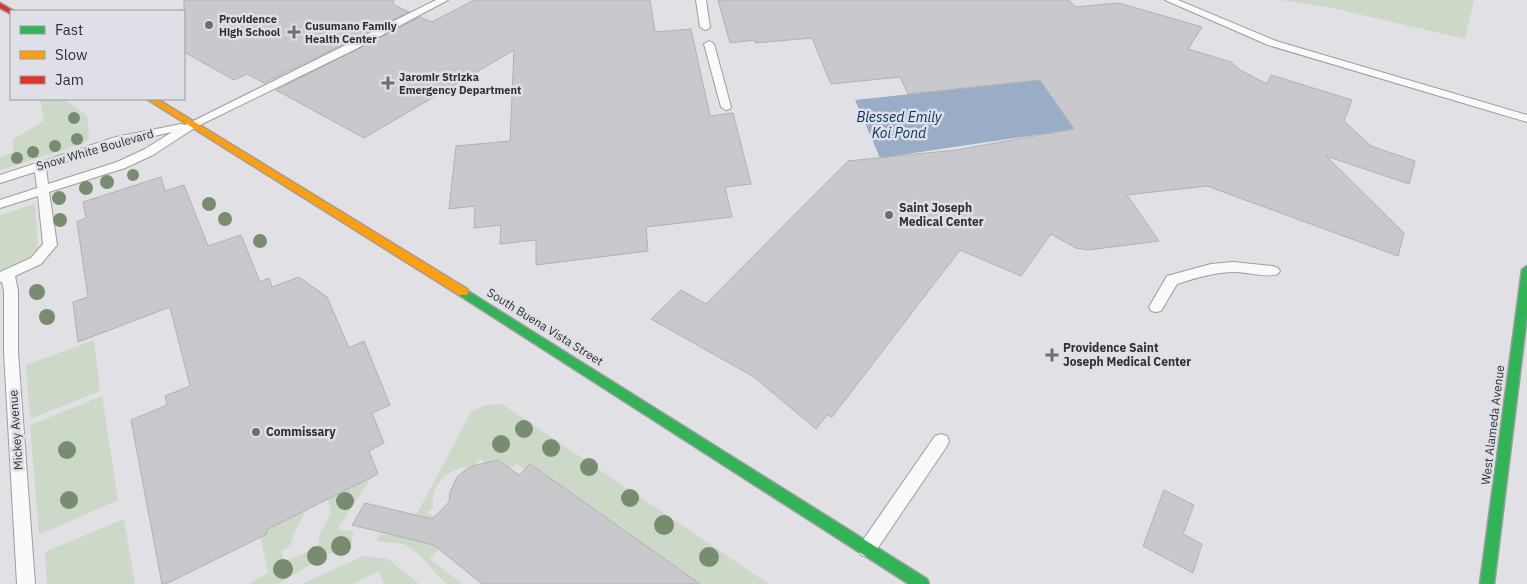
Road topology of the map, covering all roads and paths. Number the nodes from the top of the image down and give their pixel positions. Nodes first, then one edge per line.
1 (442, 0) edge
2 (701, 0) edge
3 (1170, 0) edge
4 (706, 27) dead end
5 (709, 44) dead end
6 (153, 100) edge
7 (726, 106) dead end
8 (1527, 119) edge
9 (192, 125) junction
10 (40, 166) junction
11 (0, 179) edge
12 (43, 191) junction
13 (0, 204) edge
14 (1527, 270) edge
15 (1273, 271) dead end
16 (4, 277) edge
17 (1156, 307) dead end
18 (941, 441) dead end
19 (867, 549) junction
20 (26, 584) edge
21 (922, 584) edge
22 (1487, 584) edge

1 - 9 lane
2 - 4 lane
3 - 8 lane
5 - 7 lane
6 - 9 main road, South Buena Vista Street
9 - 10 lane, Snow White Boulevard
9 - 12 lane, Snow White Boulevard
9 - 19 main road, South Buena Vista Street
10 - 11 lane, Snow White Boulevard
10 - 12 lane
12 - 13 lane, Snow White Boulevard
12 - 16 lane
14 - 22 main road, West Alameda Avenue
15 - 17 lane
16 - 20 lane, Mickey Avenue
18 - 19 lane
19 - 21 main road, South Buena Vista Street

